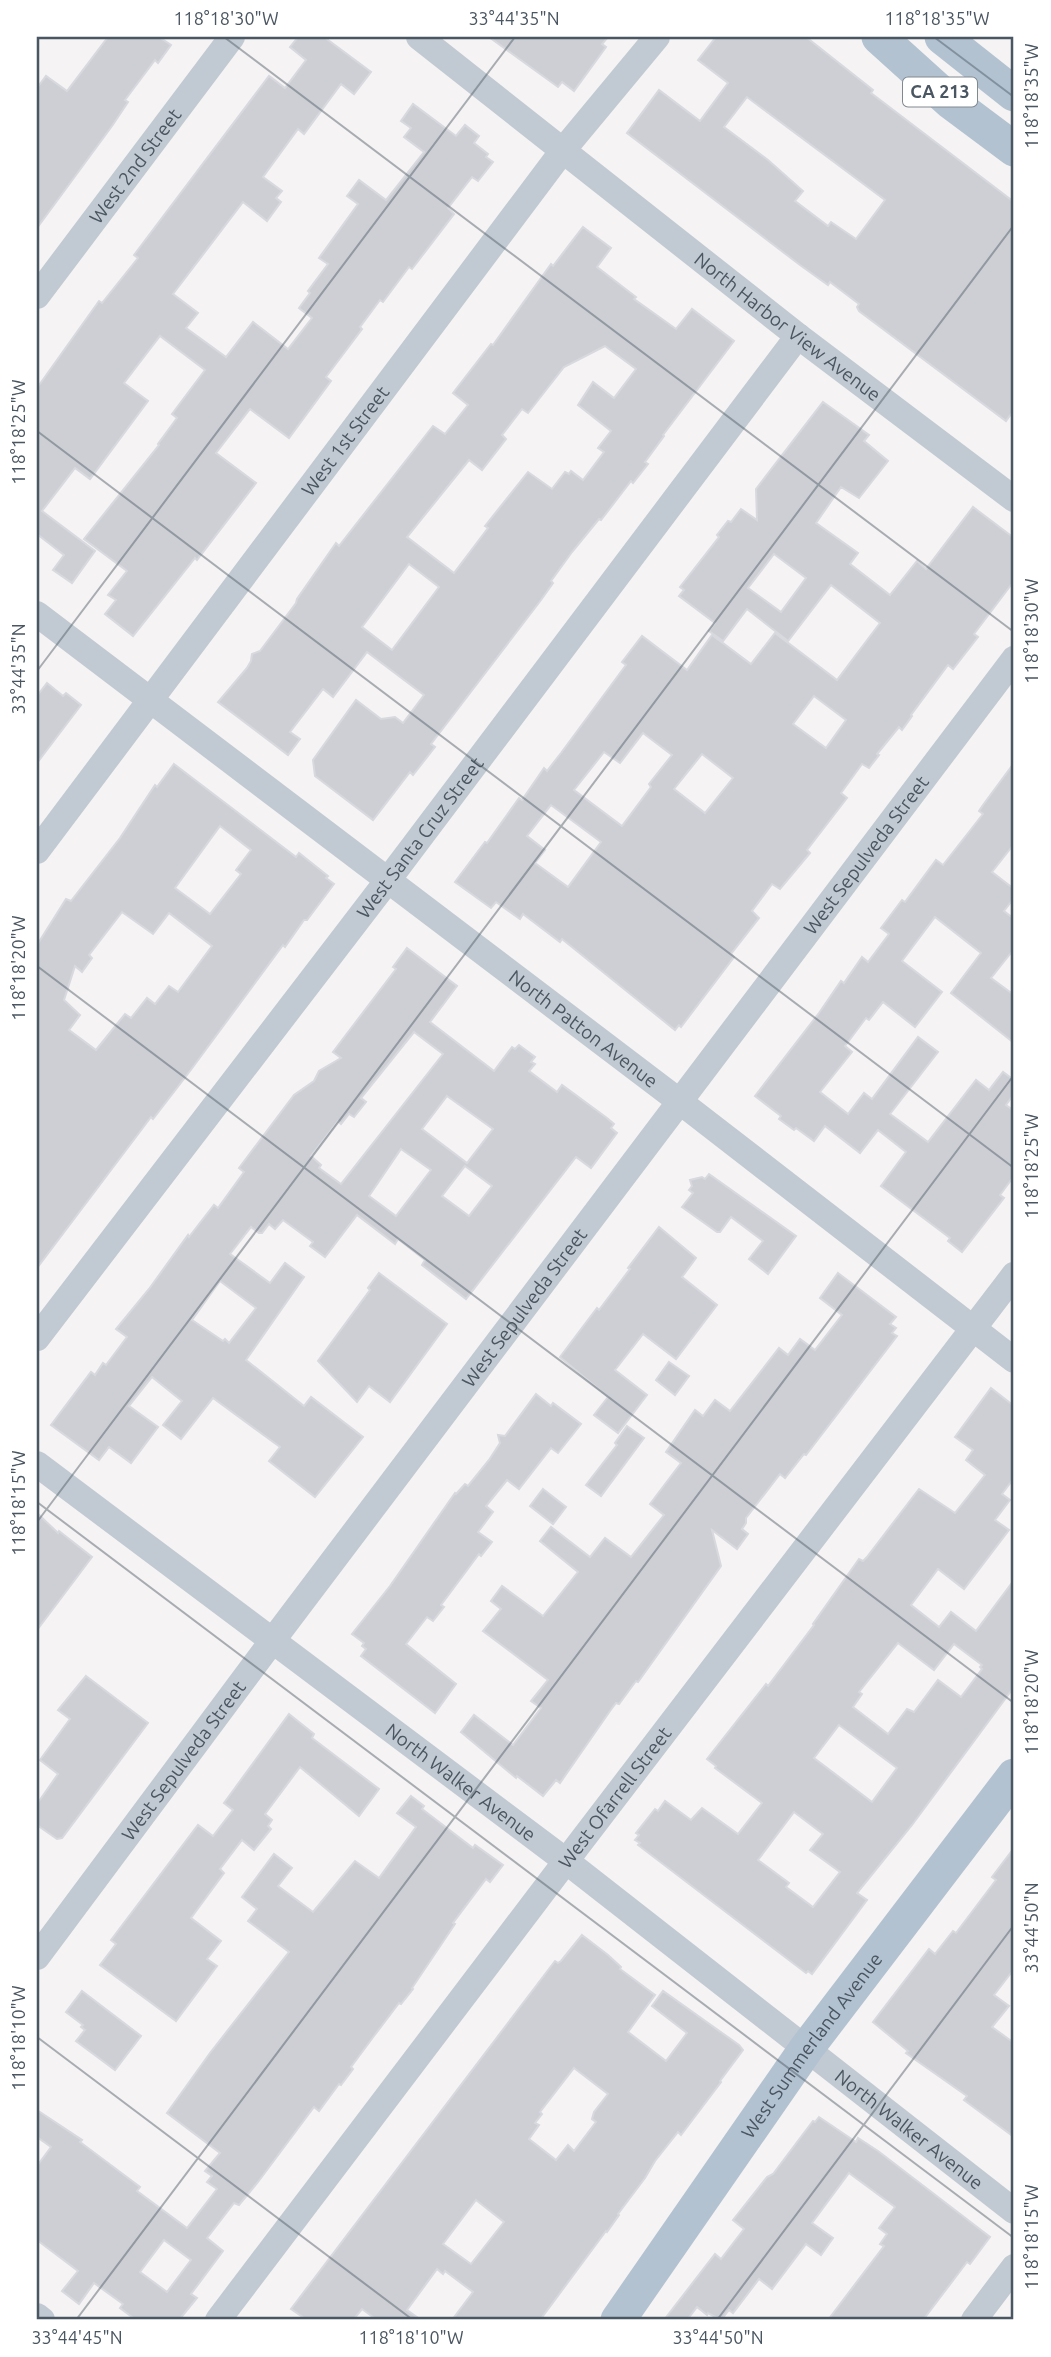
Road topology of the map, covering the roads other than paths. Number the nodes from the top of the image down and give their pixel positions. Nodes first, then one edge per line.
1 (232, 37) edge
2 (419, 37) edge
3 (657, 37) edge
4 (879, 37) edge
5 (942, 37) edge
6 (1014, 94) edge
7 (564, 149) junction
8 (1014, 149) edge
9 (37, 296) edge
10 (798, 336) junction
11 (1014, 499) edge
12 (37, 614) edge
13 (1014, 659) edge
14 (151, 701) junction
15 (37, 851) edge
16 (388, 880) junction
17 (679, 1101) junction
18 (1014, 1275) edge
19 (974, 1329) junction
20 (37, 1338) edge
21 (1014, 1360) edge
22 (37, 1464) edge
23 (273, 1640) junction
24 (1014, 1776) edge
25 (566, 1861) junction
26 (37, 1957) edge
27 (806, 2049) junction
28 (1014, 2211) edge
29 (1014, 2267) edge
30 (37, 2316) edge
31 (42, 2320) edge
32 (218, 2320) edge
33 (618, 2320) edge
34 (974, 2320) edge

1 - 9 street, West 2nd Street
2 - 7 street, North Harbor View Avenue
3 - 7 street, West 1st Street
4 - 8 main road, CA 213
5 - 6 main road, CA 213
7 - 10 street, North Harbor View Avenue
7 - 14 street, West 1st Street
10 - 11 street, North Harbor View Avenue
10 - 16 street, West Santa Cruz Street
12 - 14 street, North Patton Avenue
13 - 17 street, West Sepulveda Street
14 - 15 street, West 1st Street
14 - 16 street, North Patton Avenue
16 - 17 street, North Patton Avenue
16 - 20 street, West Santa Cruz Street
17 - 19 street, North Patton Avenue
17 - 23 street, West Sepulveda Street
18 - 19 street, West Ofarrell Street
19 - 21 street, North Patton Avenue
19 - 25 street, West Ofarrell Street
22 - 23 street, North Walker Avenue
23 - 25 street, North Walker Avenue
23 - 26 street, West Sepulveda Street
24 - 27 main road, West Summerland Avenue
25 - 27 street, North Walker Avenue
25 - 32 street, West Ofarrell Street
27 - 28 street, North Walker Avenue
27 - 33 main road, West Summerland Avenue
29 - 34 street
30 - 31 street

